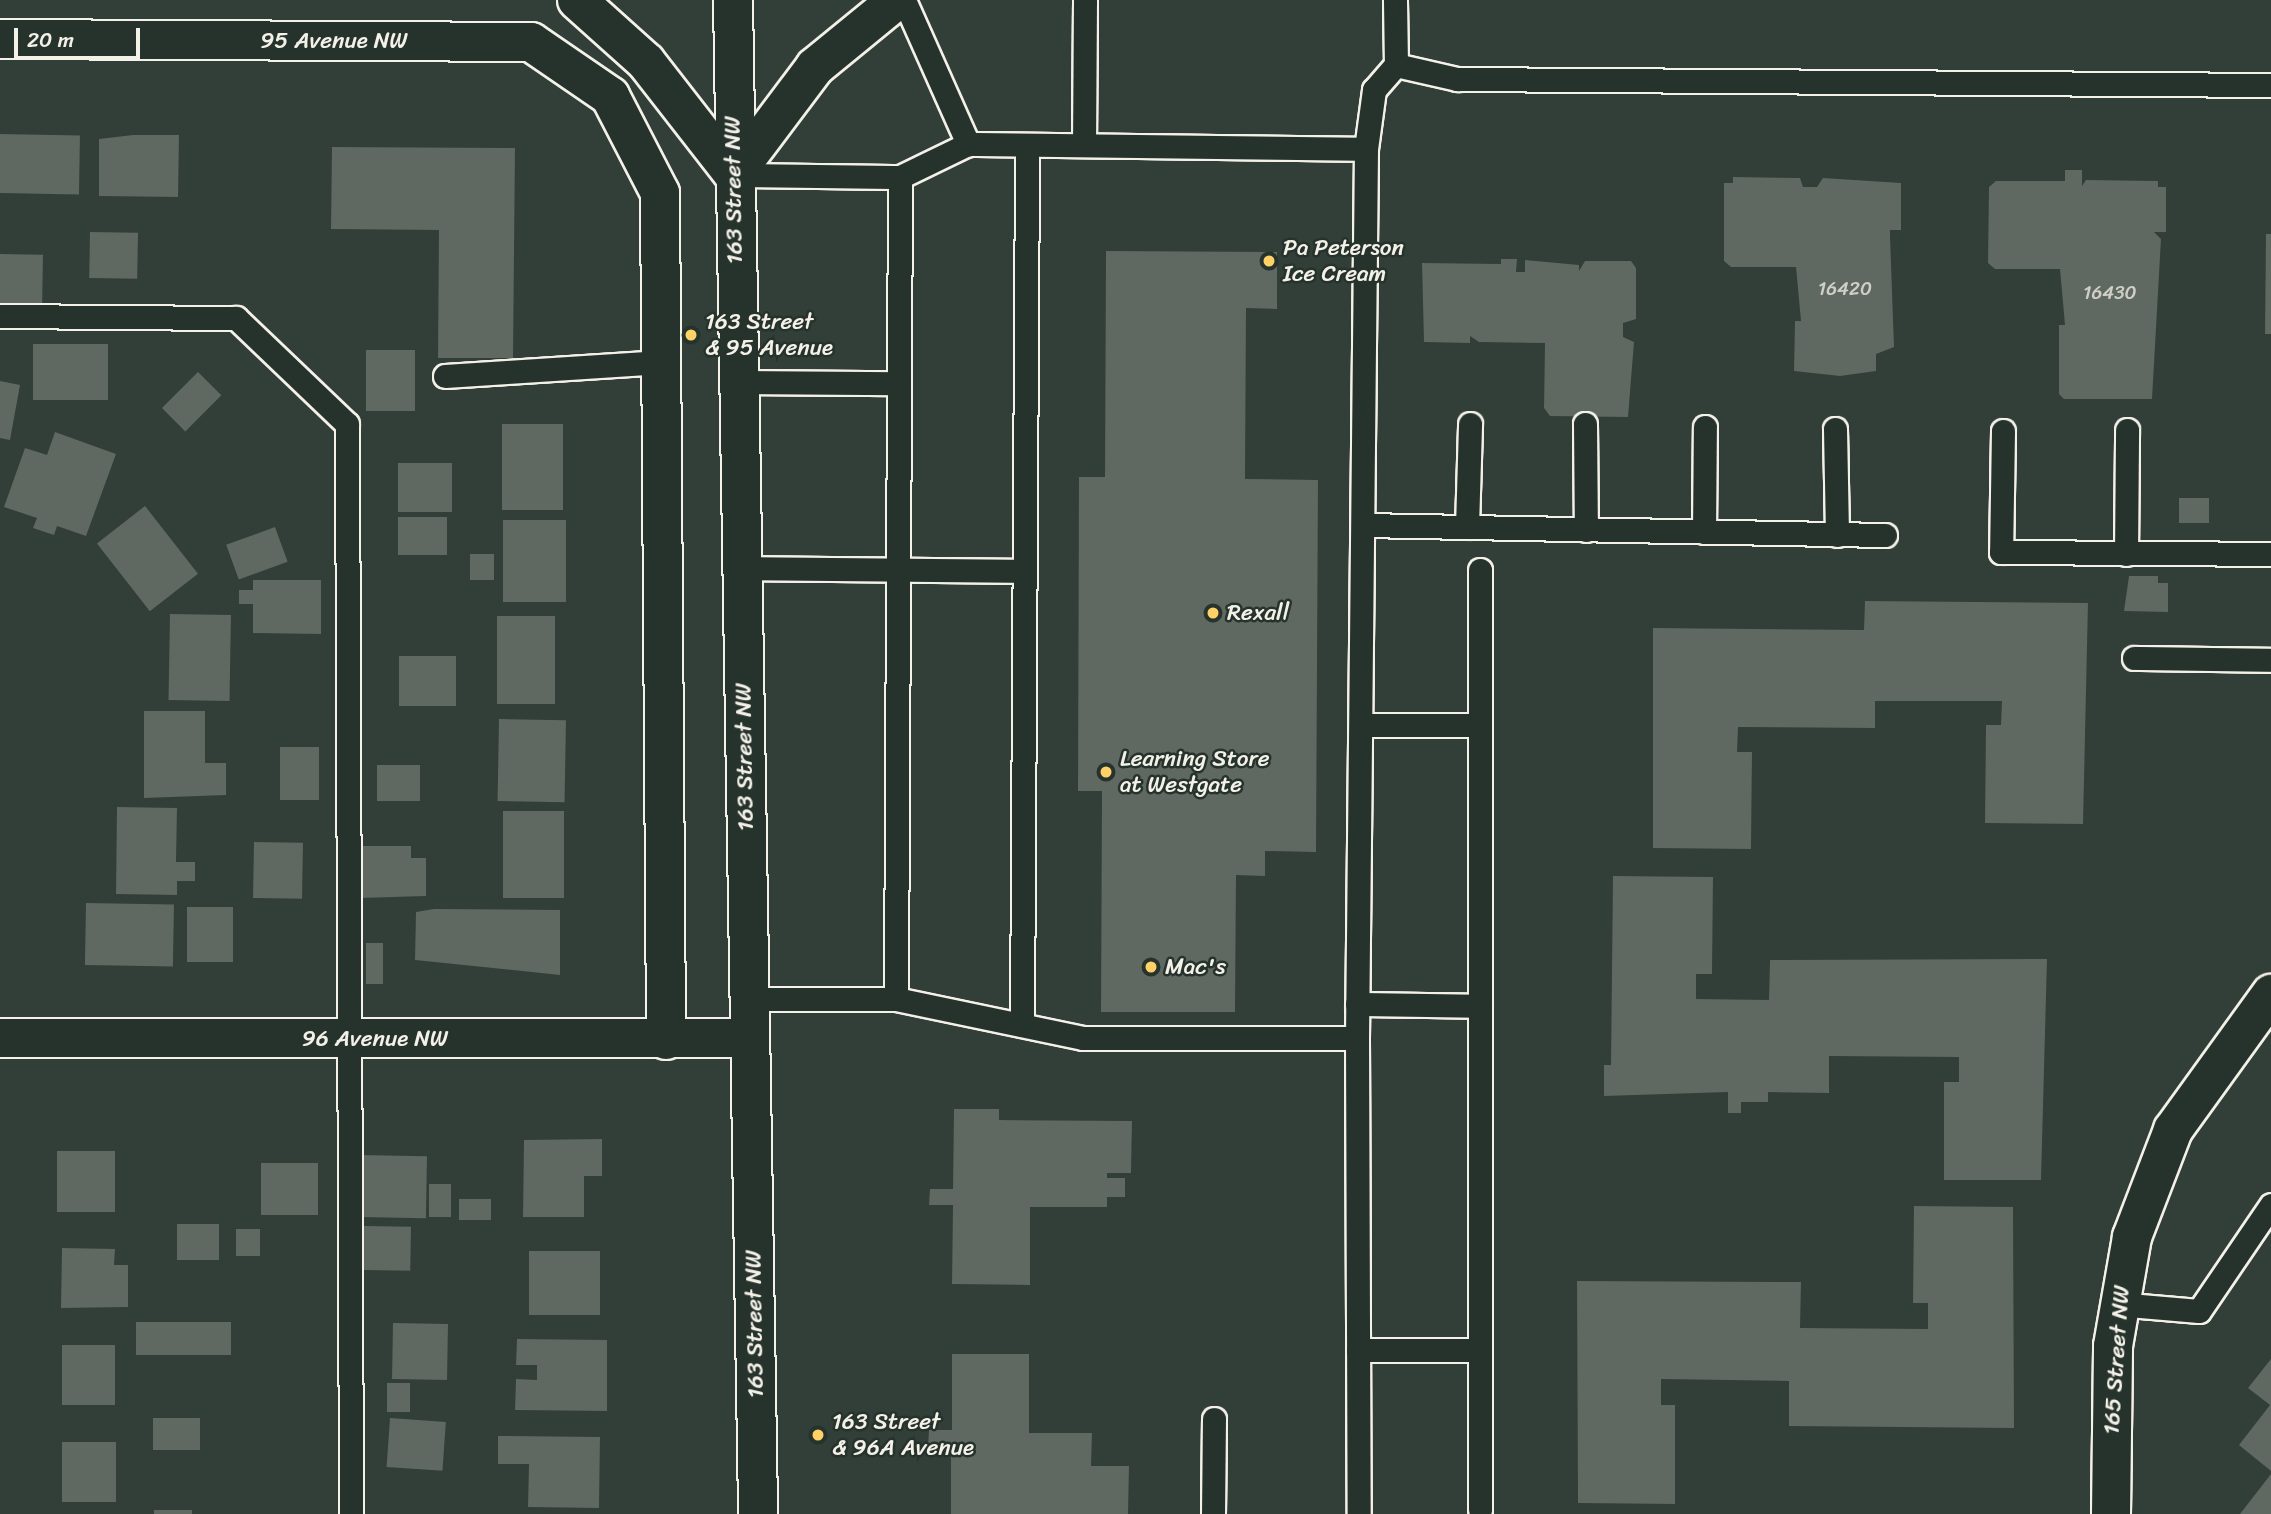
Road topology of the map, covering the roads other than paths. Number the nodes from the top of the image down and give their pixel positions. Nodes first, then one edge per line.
1 (577, 0) edge
2 (733, 0) edge
3 (897, 0) edge
4 (904, 0) edge
5 (1086, 0) edge
6 (1395, 0) edge
7 (0, 39) edge
8 (1396, 65) junction
9 (2271, 85) edge
10 (968, 144) junction
11 (1027, 145) junction
12 (1084, 145) junction
13 (1366, 149) junction
14 (734, 176) junction
15 (900, 177) junction
16 (0, 316) edge
17 (662, 362) junction
18 (445, 376) dead end
19 (737, 382) junction
20 (899, 383) junction
21 (1470, 424) dead end
22 (1585, 424) dead end
23 (1705, 427) dead end
24 (1835, 429) dead end
25 (2127, 430) dead end
26 (2003, 431) dead end
27 (1363, 525) junction
28 (1467, 527) junction
29 (1586, 530) junction
30 (1704, 532) junction
31 (1837, 535) junction
32 (1885, 536) dead end
33 (2126, 554) junction
34 (2271, 554) edge
35 (741, 568) junction
36 (898, 569) junction
37 (1480, 570) dead end
38 (1024, 571) junction
39 (2134, 658) dead end
40 (2271, 660) edge
41 (1362, 725) junction
42 (1480, 725) junction
43 (2271, 995) edge
44 (749, 999) junction
45 (896, 999) junction
46 (1357, 1004) junction
47 (1480, 1006) junction
48 (1022, 1025) junction
49 (0, 1038) edge
50 (750, 1038) junction
51 (1357, 1038) junction
52 (352, 1039) junction
53 (666, 1040) junction
54 (2271, 1205) edge
55 (2117, 1304) junction
56 (1358, 1350) junction
57 (1479, 1350) junction
58 (1214, 1419) dead end
59 (1480, 1509) dead end
60 (351, 1514) edge
61 (758, 1514) edge
62 (1213, 1514) edge
63 (1359, 1514) edge
64 (2111, 1514) edge

1 - 14 street
2 - 14 street, 163 Street NW
3 - 14 street
4 - 10 lane
5 - 12 lane
6 - 8 lane
7 - 17 street, 95 Avenue NW
8 - 9 lane
8 - 13 lane
10 - 11 lane
10 - 15 lane
11 - 12 lane
11 - 38 lane
12 - 13 lane
13 - 27 lane
14 - 15 lane
14 - 19 street, 163 Street NW
15 - 20 lane
16 - 52 lane
17 - 18 lane
17 - 53 street
19 - 20 lane
19 - 35 street, 163 Street NW
20 - 36 lane
21 - 28 lane
22 - 29 lane
23 - 30 lane
24 - 31 lane
25 - 33 lane
26 - 33 lane
27 - 28 lane
27 - 41 lane
28 - 29 lane
29 - 30 lane
30 - 31 lane
31 - 32 lane
33 - 34 lane
35 - 36 lane
35 - 44 street, 163 Street NW
36 - 38 lane
36 - 45 lane
37 - 42 lane
38 - 48 lane
39 - 40 lane
41 - 42 lane
41 - 46 lane
42 - 47 lane
43 - 55 street, 165 Street NW
44 - 45 lane
44 - 50 street, 163 Street NW
45 - 48 lane
46 - 47 lane
46 - 51 lane
47 - 57 lane
48 - 51 lane
49 - 52 street, 96 Avenue NW
50 - 53 street, 96 Avenue NW
50 - 61 street, 163 Street NW
51 - 56 lane
52 - 53 street, 96 Avenue NW
52 - 60 lane
54 - 55 lane
55 - 64 street, 165 Street NW
56 - 57 lane
56 - 63 lane
57 - 59 lane
58 - 62 lane

